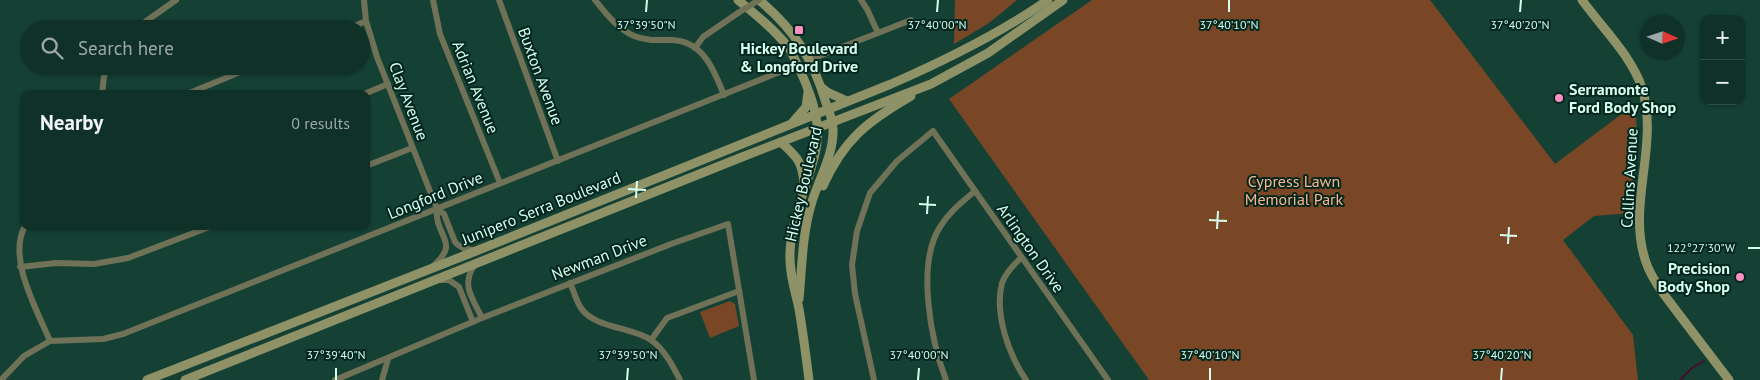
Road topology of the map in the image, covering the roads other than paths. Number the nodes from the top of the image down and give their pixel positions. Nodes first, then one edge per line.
1 (176, 0) edge
2 (364, 0) edge
3 (433, 0) edge
4 (500, 0) edge
5 (595, 0) edge
6 (738, 0) edge
7 (759, 0) edge
8 (861, 0) edge
9 (1048, 0) edge
10 (1063, 0) edge
11 (1582, 0) edge
12 (148, 20) edge
13 (366, 20) edge
14 (911, 20) dead end
15 (370, 32) edge
16 (878, 33) junction
17 (695, 48) junction
18 (809, 60) junction
19 (797, 65) junction
20 (104, 75) edge
21 (233, 75) edge
22 (388, 84) junction
23 (932, 84) junction
24 (820, 86) junction
25 (102, 90) edge
26 (197, 90) edge
27 (808, 90) junction
28 (370, 92) edge
29 (724, 95) junction
30 (847, 101) junction
31 (828, 109) junction
32 (816, 114) junction
33 (833, 123) junction
34 (792, 124) junction
35 (818, 128) junction
36 (781, 142) junction
37 (412, 148) junction
38 (558, 161) junction
39 (370, 164) edge
40 (500, 183) junction
41 (805, 186) junction
42 (975, 191) junction
43 (811, 205) junction
44 (437, 209) junction
45 (24, 230) edge
46 (202, 230) edge
47 (476, 251) junction
48 (1021, 258) junction
49 (475, 265) junction
50 (433, 266) junction
51 (20, 267) junction
52 (437, 280) junction
53 (570, 284) junction
54 (739, 291) junction
55 (798, 308) junction
56 (482, 318) junction
57 (473, 322) junction
58 (651, 340) junction
59 (50, 341) junction
60 (388, 359) junction
61 (1, 380) edge
62 (147, 380) edge
63 (185, 380) edge
64 (334, 380) edge
65 (382, 380) edge
66 (680, 380) edge
67 (754, 380) edge
68 (809, 380) edge
69 (874, 380) edge
70 (946, 380) edge
71 (1026, 380) edge
72 (1108, 380) edge
73 (1728, 380) edge

1 - 12 street
2 - 13 street, Clay Avenue
3 - 40 street, Adrian Avenue
4 - 38 street, Buxton Avenue
5 - 17 street
6 - 19 main road, Hickey Boulevard
7 - 17 street, bridge
7 - 18 main road, Hickey Boulevard
8 - 16 street
9 - 30 main road, Junipero Serra Boulevard
10 - 23 main road, Junipero Serra Boulevard
11 - 73 main road, Collins Avenue
14 - 16 street
15 - 22 street, Clay Avenue
16 - 18 street
17 - 29 street
18 - 24 main road, Hickey Boulevard
19 - 27 main road, Hickey Boulevard
19 - 29 street, Longford Drive
20 - 25 street
21 - 26 street
22 - 28 street
22 - 37 street, Clay Avenue
23 - 33 main road, Junipero Serra Boulevard
23 - 43 main road
24 - 30 main road
24 - 31 main road, Hickey Boulevard
27 - 32 main road, Hickey Boulevard
27 - 34 main road
29 - 38 street, Longford Drive
30 - 31 main road, Junipero Serra Boulevard
31 - 32 main road, Junipero Serra Boulevard
31 - 33 main road, Hickey Boulevard
32 - 34 main road, Junipero Serra Boulevard
32 - 35 main road, Hickey Boulevard
33 - 35 main road, Junipero Serra Boulevard
33 - 43 main road, Hickey Boulevard
34 - 47 main road, Junipero Serra Boulevard
35 - 36 main road, Junipero Serra Boulevard
35 - 41 main road, Hickey Boulevard
36 - 41 main road
36 - 49 main road, Junipero Serra Boulevard
37 - 39 street
37 - 44 street, Clay Avenue
38 - 40 street, Longford Drive
40 - 44 street, Longford Drive
41 - 55 main road, Hickey Boulevard
42 - 48 street, Arlington Drive
42 - 69 street, Arlington Drive
42 - 70 street
43 - 55 main road, Hickey Boulevard
44 - 47 street, Clay Avenue
44 - 50 street, Clay Avenue
44 - 59 street, Longford Drive
45 - 51 street
46 - 51 street
47 - 50 main road, Junipero Serra Boulevard
48 - 71 street
48 - 72 street, Arlington Drive
49 - 52 main road, Junipero Serra Boulevard
49 - 56 street
50 - 62 main road, Junipero Serra Boulevard
51 - 59 street
52 - 57 street
52 - 63 main road, Junipero Serra Boulevard
53 - 54 street, Newman Drive
53 - 56 street, Newman Drive
53 - 58 street
54 - 58 street
54 - 67 street, Newman Drive
55 - 68 main road, Hickey Boulevard
56 - 57 street, Newman Drive
57 - 60 street, Newman Drive
58 - 66 street
59 - 61 street
60 - 64 street, Newman Drive
60 - 65 street

